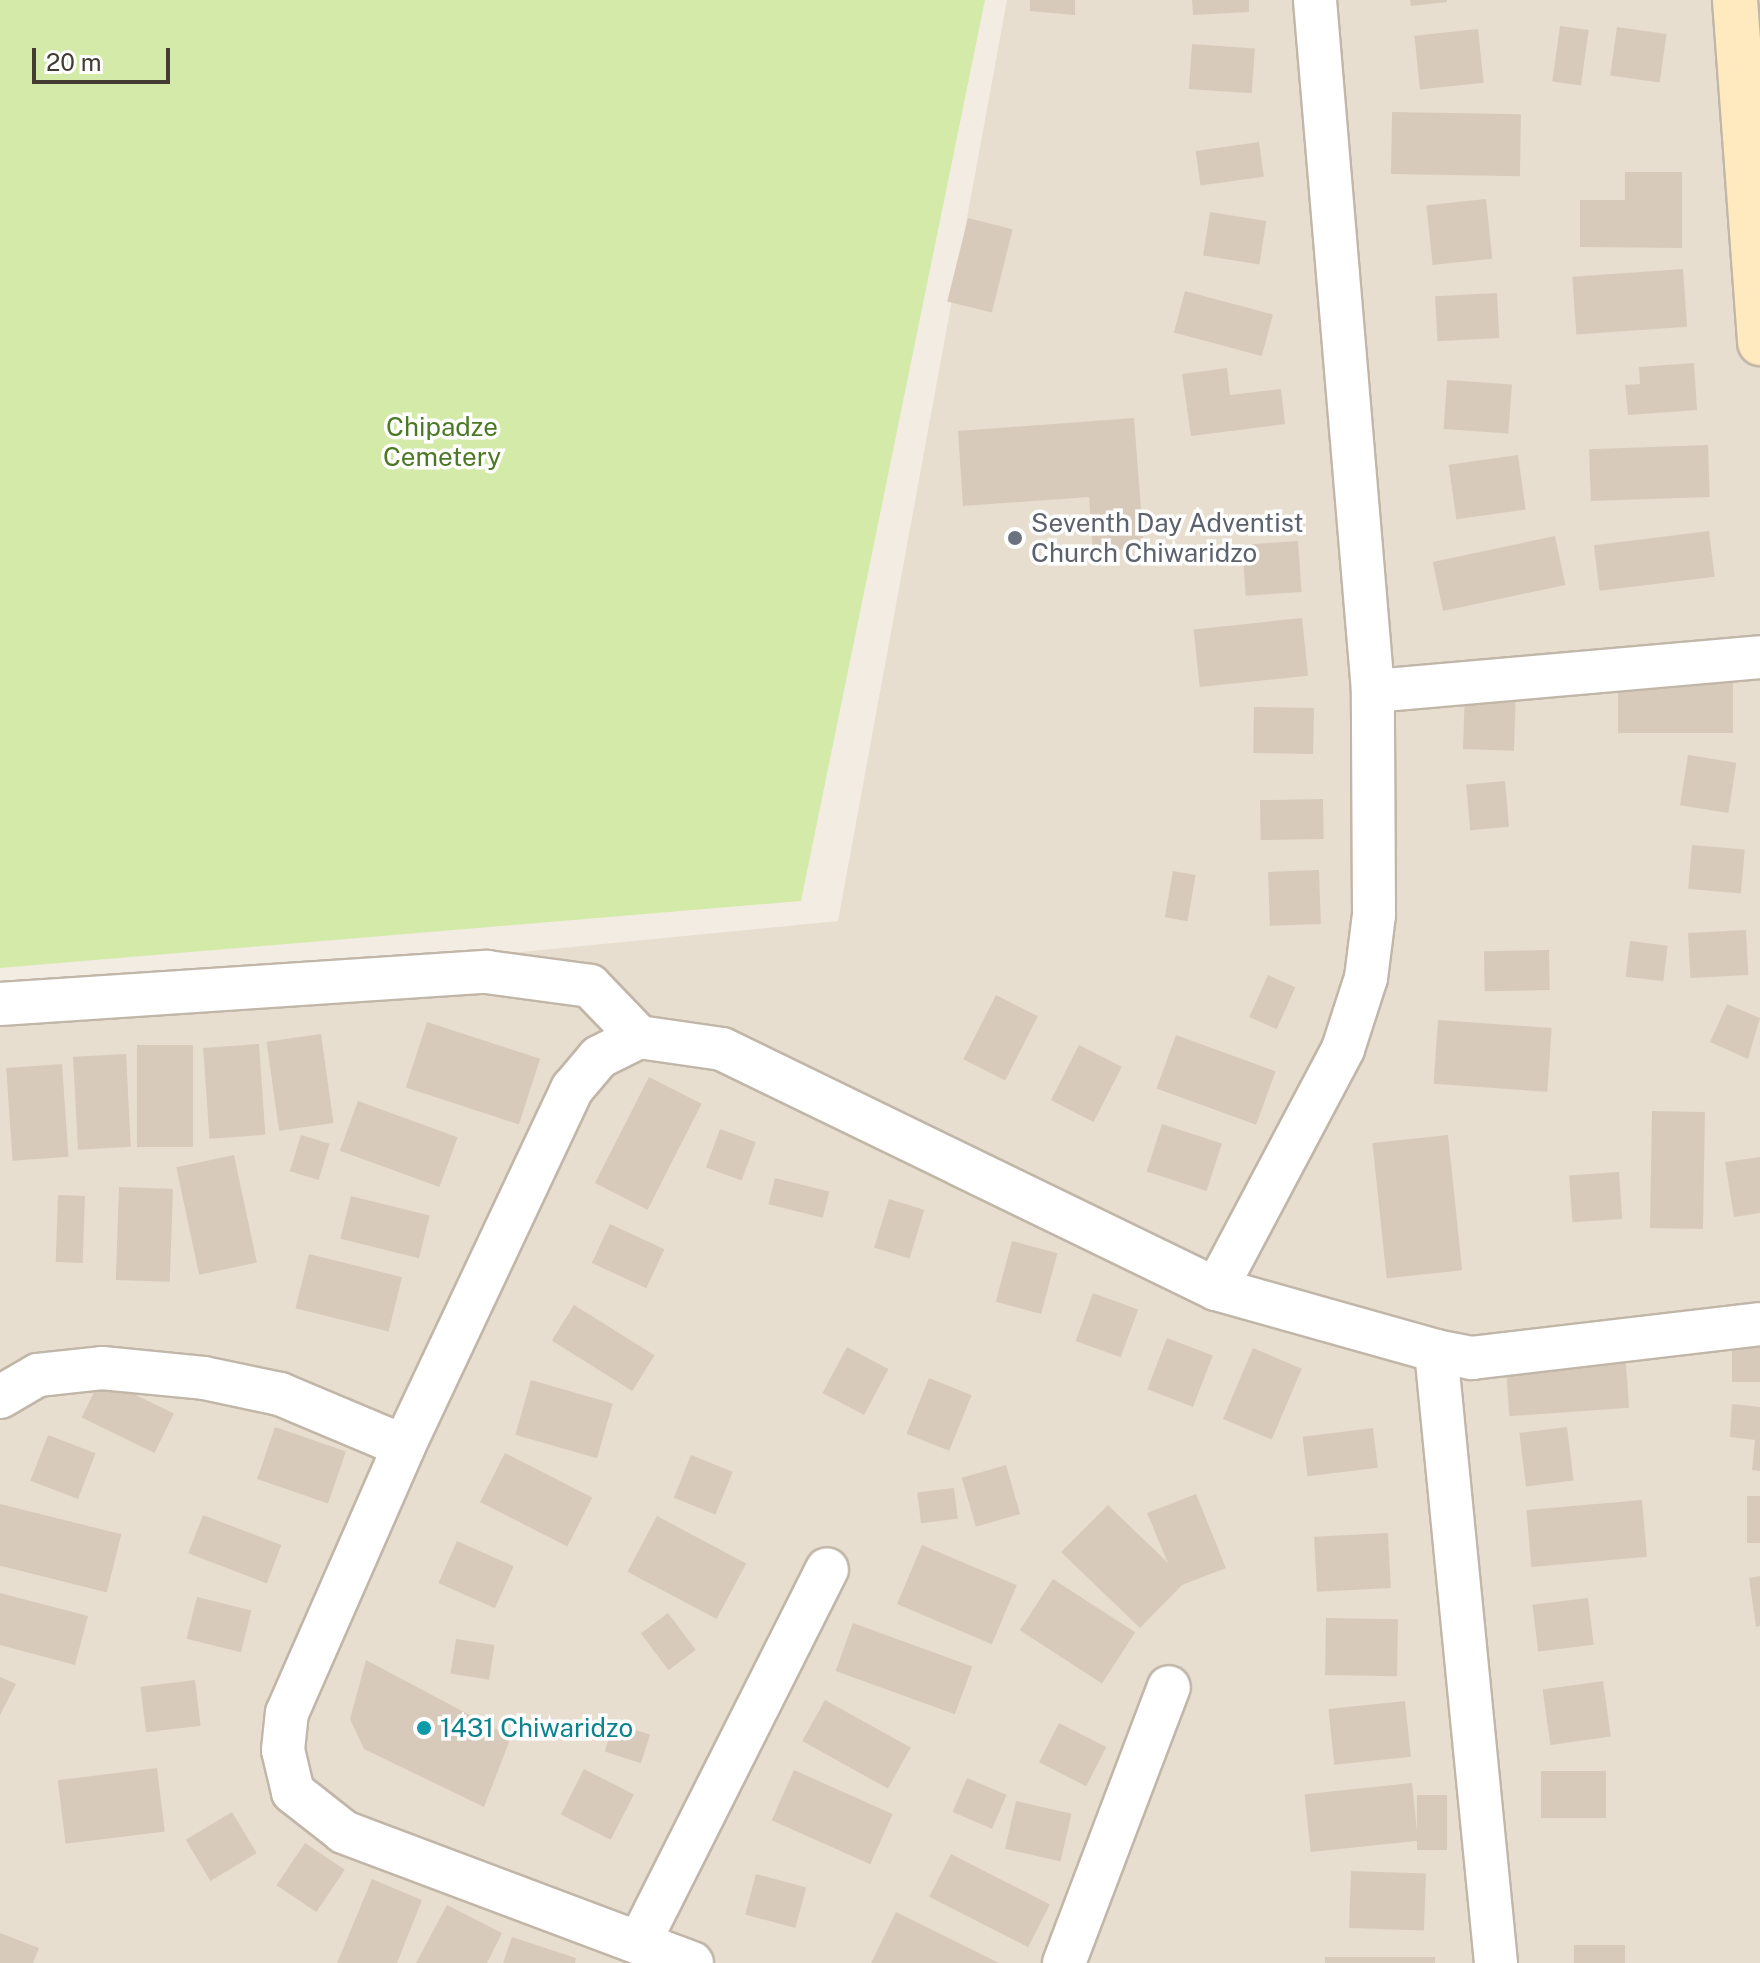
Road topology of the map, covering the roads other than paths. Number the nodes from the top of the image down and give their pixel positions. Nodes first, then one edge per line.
1 (1315, 0) edge
2 (1735, 0) edge
3 (1760, 343) edge
4 (1760, 657) edge
5 (1373, 691) junction
6 (0, 1004) edge
7 (639, 1037) junction
8 (1216, 1289) junction
9 (1760, 1324) edge
10 (1436, 1351) junction
11 (0, 1397) edge
12 (404, 1446) junction
13 (827, 1569) dead end
14 (1169, 1687) dead end
15 (640, 1941) junction
16 (692, 1963) edge
17 (1064, 1963) edge
18 (1496, 1963) edge

1 - 5 street
2 - 3 street
4 - 5 street
5 - 8 street
6 - 7 street
7 - 8 street
7 - 12 street
8 - 10 street
9 - 10 street
10 - 18 street
11 - 12 street
12 - 15 street
13 - 15 street
14 - 17 street
15 - 16 street

